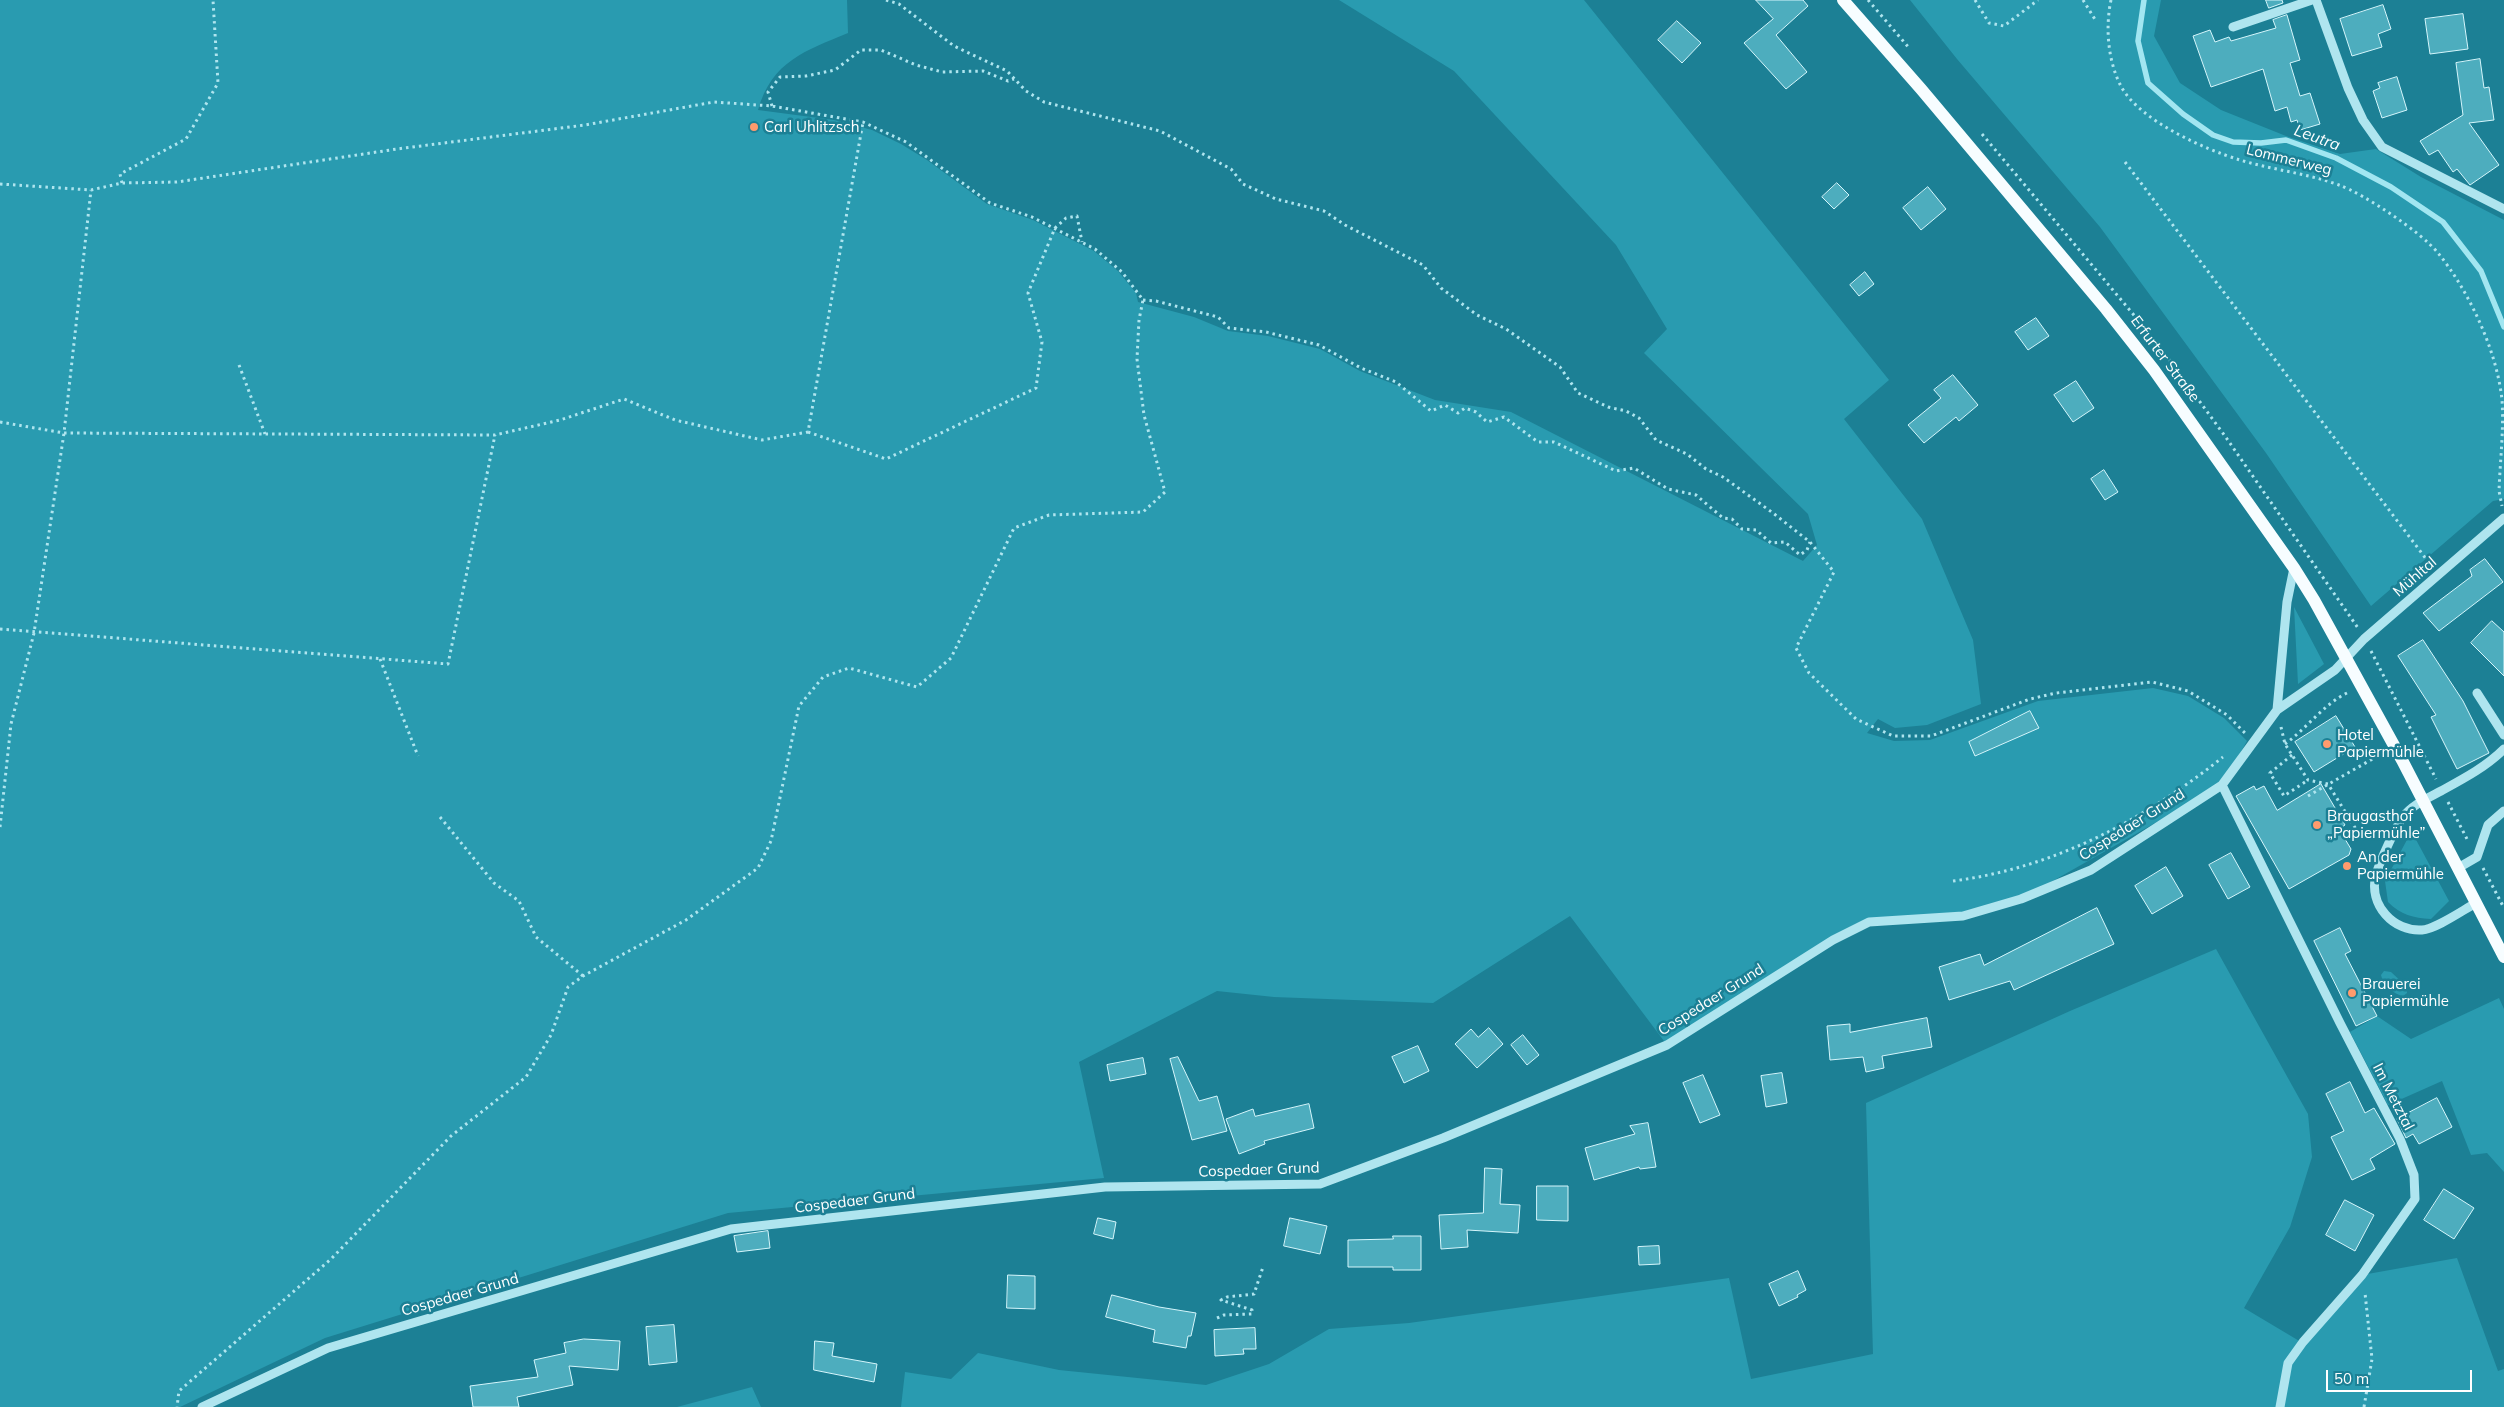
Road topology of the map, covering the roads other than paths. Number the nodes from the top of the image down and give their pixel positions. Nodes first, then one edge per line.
1 (1843, 0) edge
2 (2314, 0) edge
3 (2234, 27) dead end
4 (2504, 208) edge
5 (2502, 519) edge
6 (2294, 568) junction
7 (2347, 658) junction
8 (2478, 693) dead end
9 (2277, 710) junction
10 (2504, 735) edge
11 (2504, 749) edge
12 (2222, 785) junction
13 (2423, 801) junction
14 (2504, 811) edge
15 (2458, 868) junction
16 (2476, 903) junction
17 (2504, 957) edge
18 (202, 1407) edge
19 (2280, 1407) edge

1 - 6 main road, Erfurter Straße
2 - 3 street
2 - 4 street
5 - 7 street, Mühltal
6 - 7 main road, Erfurter Straße
6 - 9 street
7 - 9 street, Cospedaer Grund
7 - 13 main road, Erfurter Straße
8 - 10 street
9 - 12 street, Cospedaer Grund
11 - 13 street
12 - 18 street, Cospedaer Grund
12 - 19 street, Im Metztal
13 - 15 main road
13 - 16 street
14 - 15 street
15 - 16 main road
16 - 17 main road

